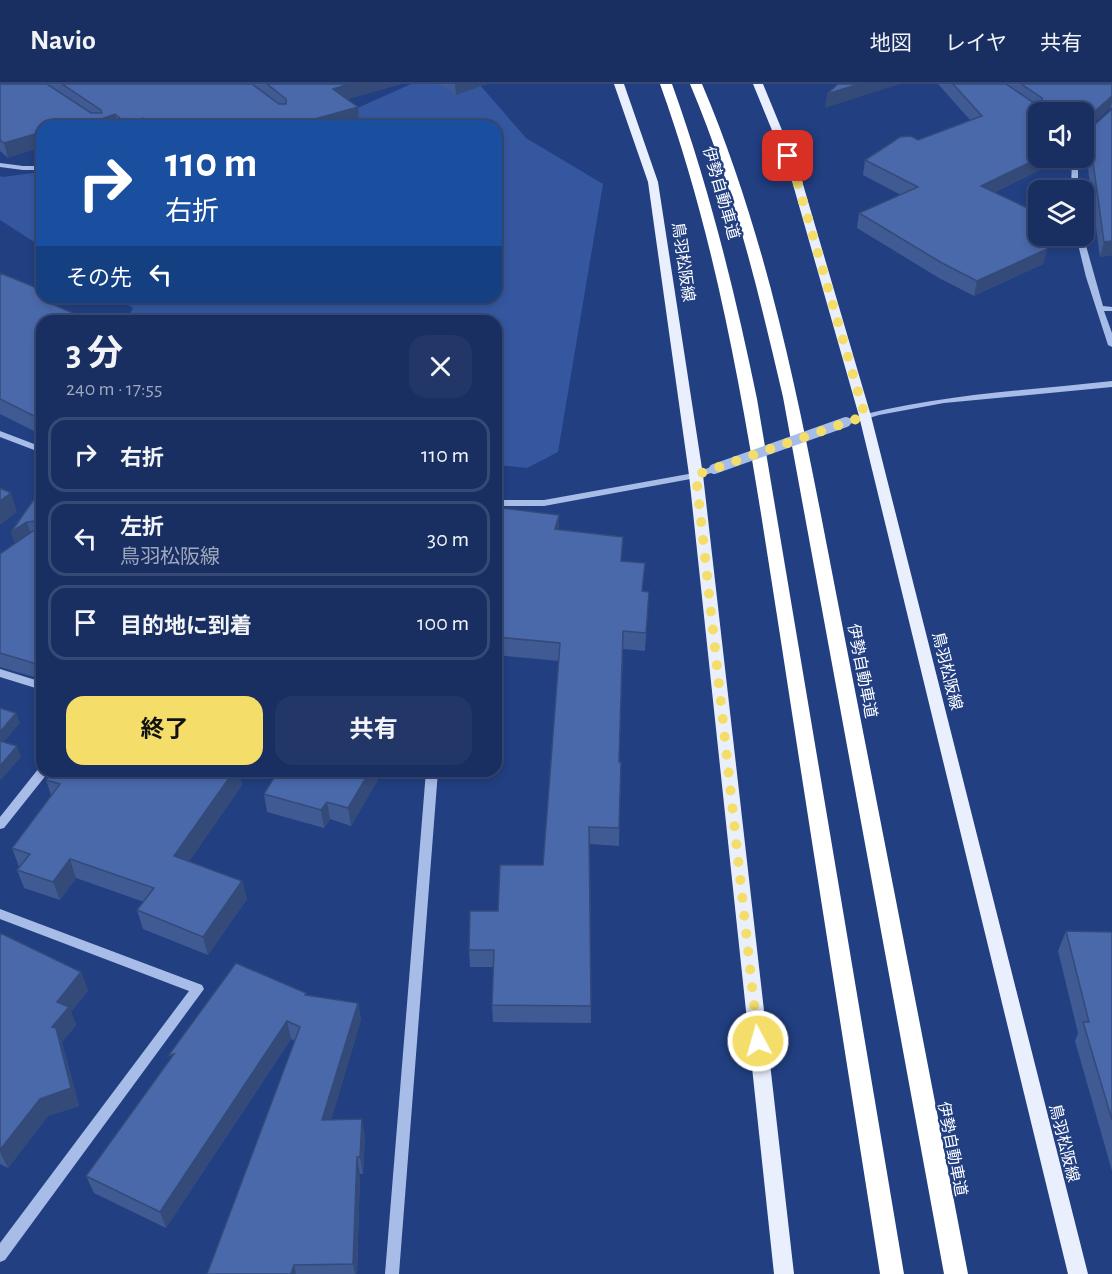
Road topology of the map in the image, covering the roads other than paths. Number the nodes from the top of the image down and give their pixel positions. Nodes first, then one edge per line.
1 (619, 84) edge
2 (666, 84) edge
3 (696, 84) edge
4 (758, 84) edge
5 (0, 165) edge
6 (36, 168) edge
7 (1082, 246) edge
8 (1099, 308) junction
9 (1112, 309) edge
10 (1112, 345) edge
11 (1112, 384) edge
12 (865, 416) junction
13 (0, 434) edge
14 (36, 448) edge
15 (696, 475) junction
16 (502, 503) edge
17 (0, 674) edge
18 (36, 684) edge
19 (38, 777) edge
20 (432, 777) edge
21 (0, 825) edge
22 (0, 914) edge
23 (0, 1255) edge
24 (392, 1274) edge
25 (784, 1274) edge
26 (892, 1274) edge
27 (956, 1274) edge
28 (1078, 1274) edge

1 - 15 main road, 鳥羽松阪線
2 - 26 highway, 伊勢自動車道
3 - 27 highway, 伊勢自動車道
4 - 12 main road, 鳥羽松阪線
5 - 6 street
7 - 8 street
8 - 9 street
8 - 10 street
11 - 12 street
12 - 15 street, bridge
12 - 28 main road, 鳥羽松阪線
13 - 14 street
15 - 16 street
15 - 25 main road, 鳥羽松阪線
17 - 18 street
19 - 21 street
20 - 24 street
22 - 23 street

